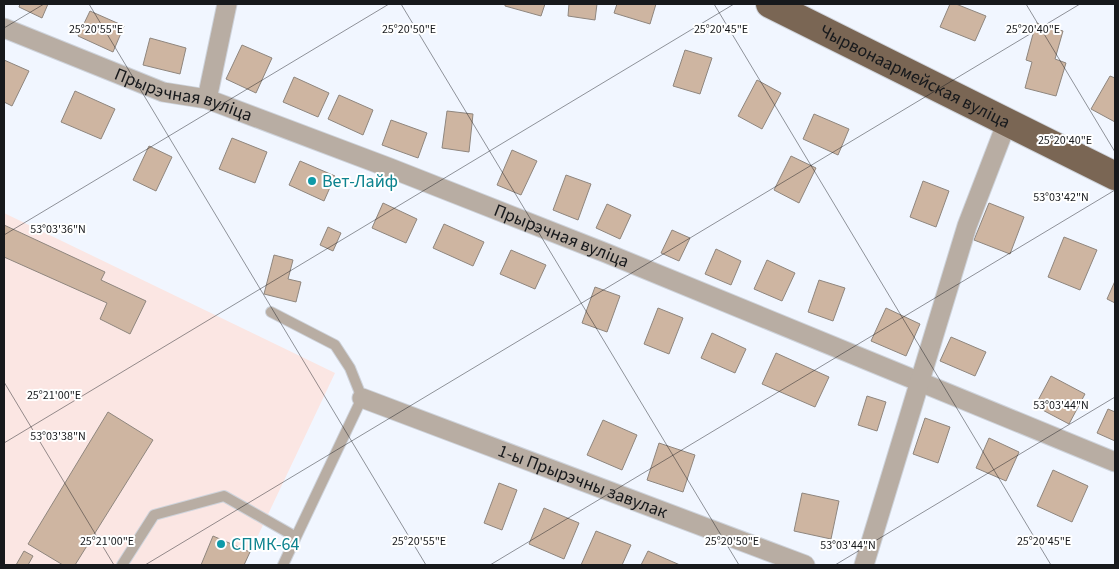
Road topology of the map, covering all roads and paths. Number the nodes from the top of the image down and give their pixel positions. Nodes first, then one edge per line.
1 (227, 4) edge
2 (770, 4) edge
3 (4, 28) edge
4 (208, 99) junction
5 (1007, 122) junction
6 (1115, 176) edge
7 (271, 312) dead end
8 (920, 382) junction
9 (362, 398) junction
10 (1115, 462) edge
11 (296, 537) junction
12 (122, 565) edge
13 (284, 565) edge
14 (805, 565) edge
15 (864, 565) edge

1 - 4 street
2 - 5 highway, Чырвонаармейская вуліца
3 - 4 street, Прырэчная вуліца
4 - 8 street, Прырэчная вуліца
5 - 6 highway, Чырвонаармейская вуліца
5 - 8 street
7 - 9 lane
8 - 10 street, Прырэчная вуліца
8 - 15 street
9 - 11 lane
9 - 14 street, 1-ы Прырэчны завулак
11 - 12 lane
11 - 13 lane

